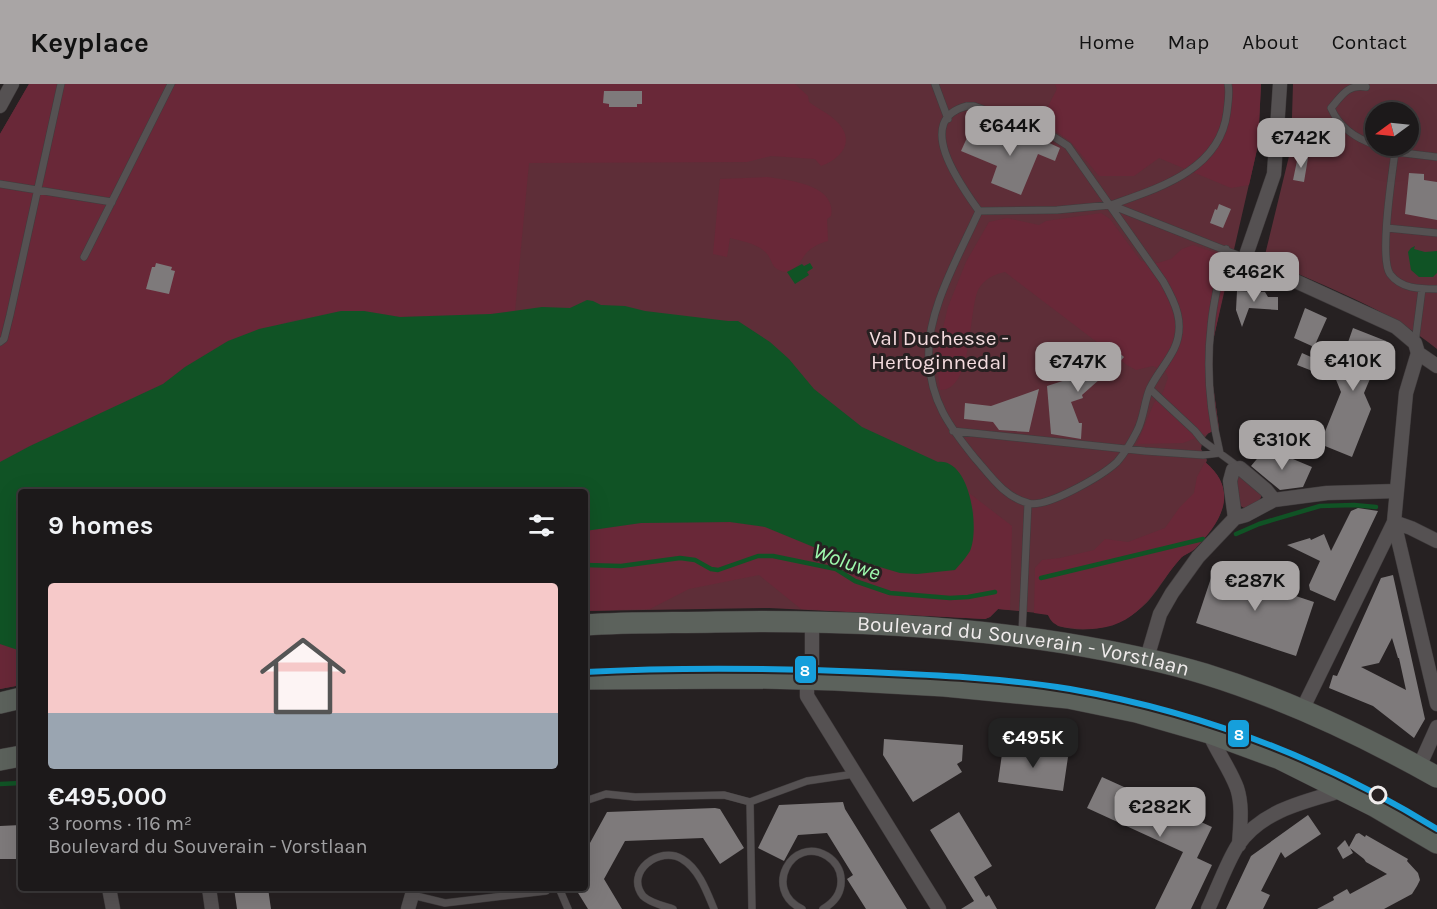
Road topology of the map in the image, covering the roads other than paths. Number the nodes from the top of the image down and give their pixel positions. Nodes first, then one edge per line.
1 (12, 84) edge
2 (61, 84) edge
3 (171, 84) edge
4 (935, 84) edge
5 (1228, 84) edge
6 (1280, 84) edge
7 (1366, 87) dead end
8 (0, 106) edge
9 (948, 119) junction
10 (1365, 142) edge
11 (1419, 155) edge
12 (1395, 156) edge
13 (1437, 157) edge
14 (0, 184) edge
15 (38, 190) junction
16 (112, 202) junction
17 (1111, 205) junction
18 (979, 211) junction
19 (1387, 228) junction
20 (1437, 233) edge
21 (1226, 249) junction
22 (84, 257) dead end
23 (1245, 258) junction
24 (1422, 289) junction
25 (1437, 290) edge
26 (0, 342) edge
27 (1416, 348) junction
28 (1437, 366) edge
29 (1150, 389) junction
30 (953, 431) junction
31 (1125, 449) junction
32 (1220, 453) junction
33 (1240, 468) junction
34 (1396, 491) junction
35 (1274, 500) junction
36 (1028, 503) junction
37 (1235, 518) junction
38 (1394, 522) junction
39 (1437, 541) edge
40 (812, 621) junction
41 (588, 625) edge
42 (1022, 636) junction
43 (1147, 658) junction
44 (807, 679) junction
45 (588, 680) edge
46 (18, 699) edge
47 (0, 703) edge
48 (1437, 704) edge
49 (1302, 710) junction
50 (1437, 727) edge
51 (1209, 733) junction
52 (18, 757) edge
53 (0, 760) edge
54 (1428, 772) edge
55 (854, 774) junction
56 (1344, 790) junction
57 (588, 800) edge
58 (750, 802) junction
59 (1437, 843) edge
60 (1239, 845) junction
61 (110, 891) edge
62 (209, 891) edge
63 (413, 891) edge
64 (546, 891) dead end
65 (560, 891) edge
66 (834, 906) edge
67 (798, 907) edge
68 (113, 909) edge
69 (212, 909) edge
70 (408, 909) edge
71 (568, 909) edge
72 (673, 909) edge
73 (714, 909) edge
74 (752, 909) edge
75 (786, 909) edge
76 (824, 909) edge
77 (939, 909) edge
78 (1208, 909) edge

1 - 8 street
2 - 15 lane
3 - 16 lane
4 - 9 lane
5 - 17 lane
6 - 23 street
7 - 10 lane
9 - 17 lane
9 - 18 lane
11 - 13 lane
12 - 19 lane
14 - 15 lane
15 - 16 lane
15 - 26 lane
16 - 22 lane
17 - 18 lane
17 - 21 lane
17 - 29 lane
18 - 30 lane
19 - 20 lane
19 - 24 lane
21 - 23 lane
21 - 32 lane
23 - 27 street
24 - 25 lane
24 - 27 lane
27 - 28 street
27 - 34 street
29 - 31 lane
29 - 32 lane
30 - 31 lane
30 - 36 lane
31 - 32 lane
31 - 36 lane
32 - 33 lane
33 - 35 street
33 - 37 street
34 - 35 street
34 - 38 street
35 - 37 street
36 - 42 lane
37 - 43 street
38 - 39 street
38 - 48 street
38 - 49 street
40 - 41 main road, Boulevard du Souverain - Vorstlaan
40 - 42 main road, Boulevard du Souverain - Vorstlaan
40 - 44 street
42 - 43 main road, Boulevard du Souverain - Vorstlaan
43 - 49 main road, Boulevard du Souverain - Vorstlaan
44 - 45 main road
44 - 51 main road
44 - 55 street
46 - 47 main road
49 - 54 main road, Boulevard du Souverain - Vorstlaan
50 - 54 street
51 - 56 main road
51 - 60 street
52 - 53 main road
55 - 58 lane
55 - 77 street
56 - 59 main road
56 - 60 street
57 - 58 lane
58 - 74 lane
60 - 78 street
61 - 68 street
62 - 69 street
63 - 64 lane
63 - 70 street
65 - 71 lane
66 - 67 lane
66 - 76 lane
67 - 75 lane
72 - 73 lane

